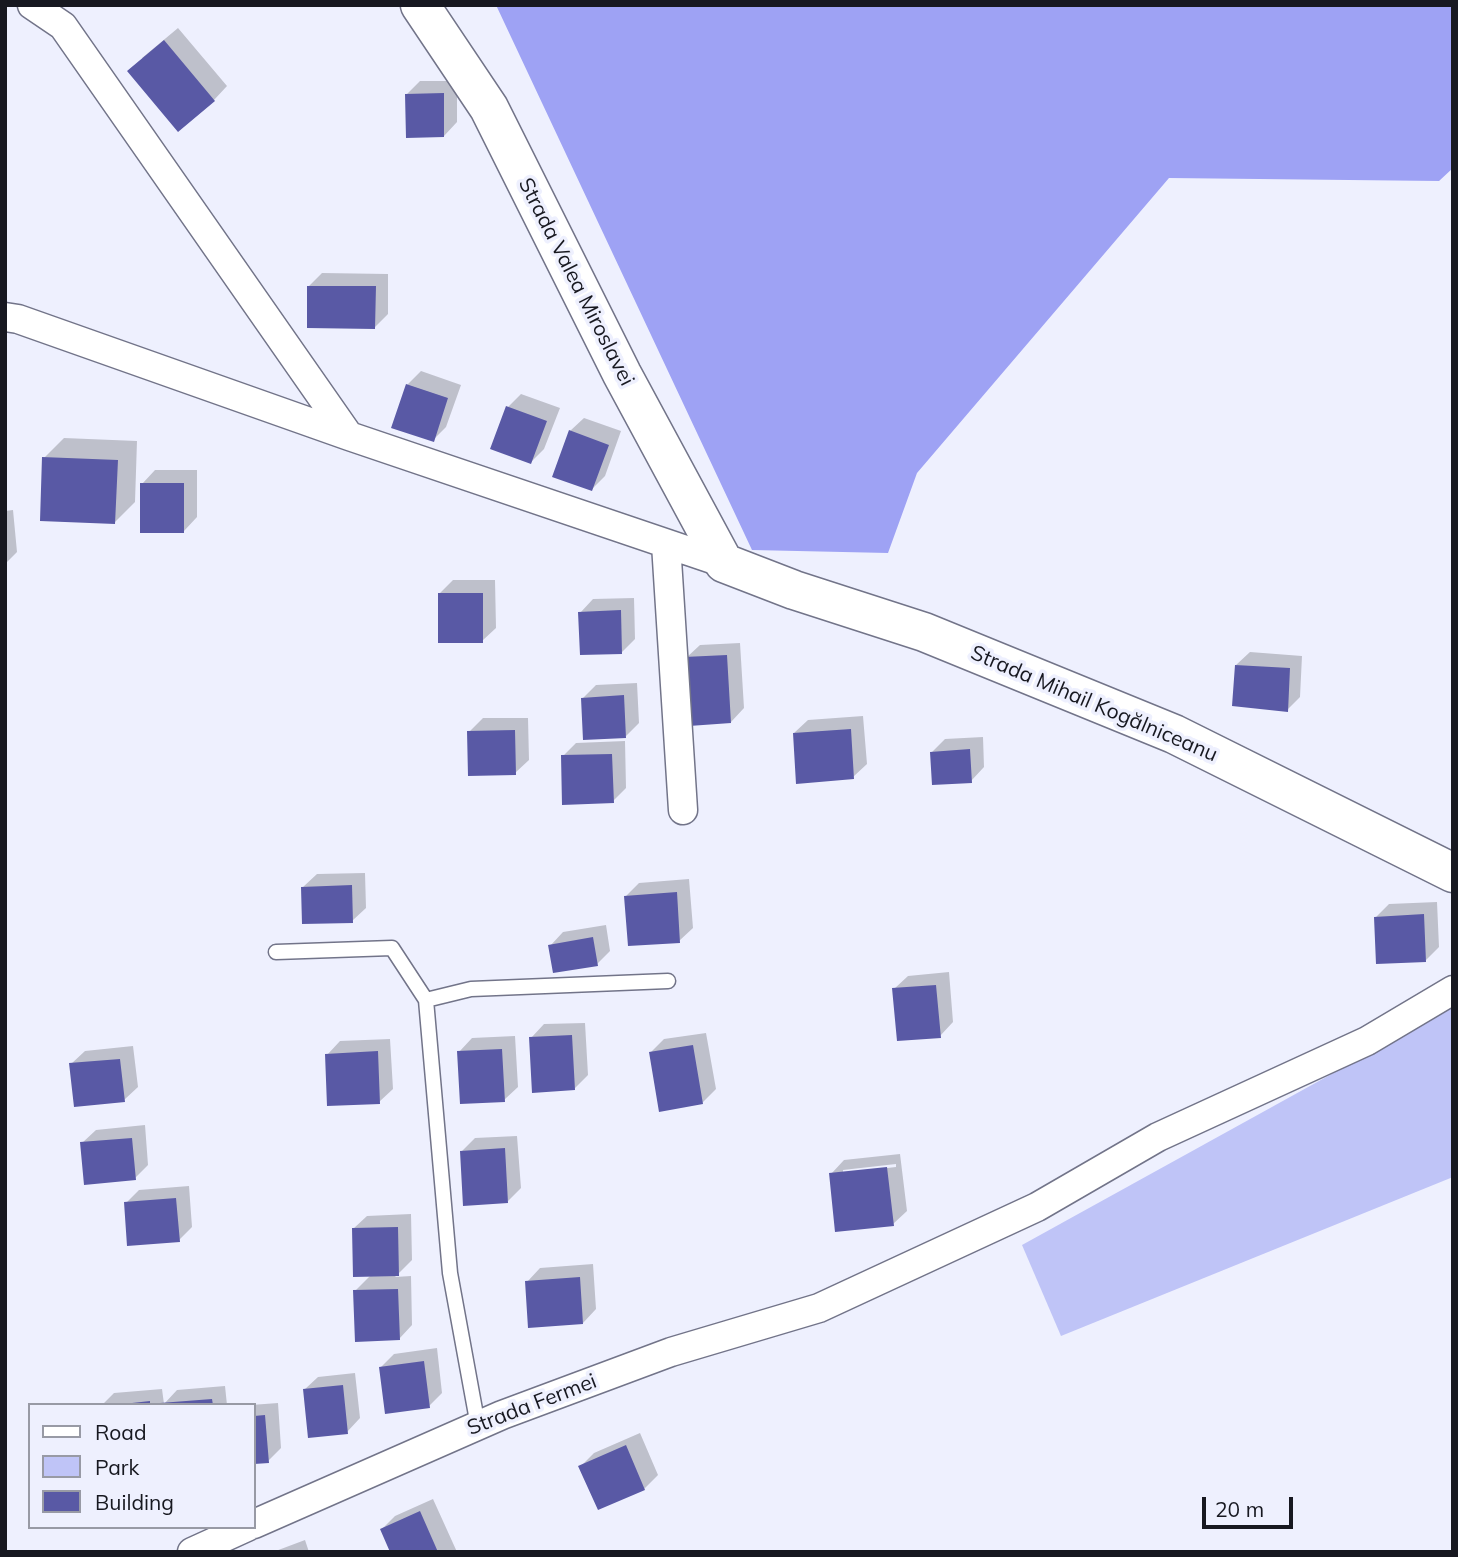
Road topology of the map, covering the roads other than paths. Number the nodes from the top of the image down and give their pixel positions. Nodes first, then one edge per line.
1 (32, 5) edge
2 (420, 5) edge
3 (5, 317) edge
4 (349, 436) junction
5 (666, 544) junction
6 (724, 564) junction
7 (683, 810) dead end
8 (1453, 873) edge
9 (276, 952) dead end
10 (668, 981) dead end
11 (1453, 990) edge
12 (426, 1000) junction
13 (478, 1426) junction
14 (256, 1523) edge
15 (243, 1529) edge
16 (192, 1552) edge

1 - 4 street
2 - 6 street, Strada Valea Miroslavei
3 - 4 street
4 - 5 street
5 - 6 street
5 - 7 street
6 - 8 street, Strada Mihail Kogălniceanu
9 - 12 lane
10 - 12 lane
11 - 13 street, Strada Fermei
12 - 13 lane
13 - 14 street, Strada Fermei
15 - 16 street

